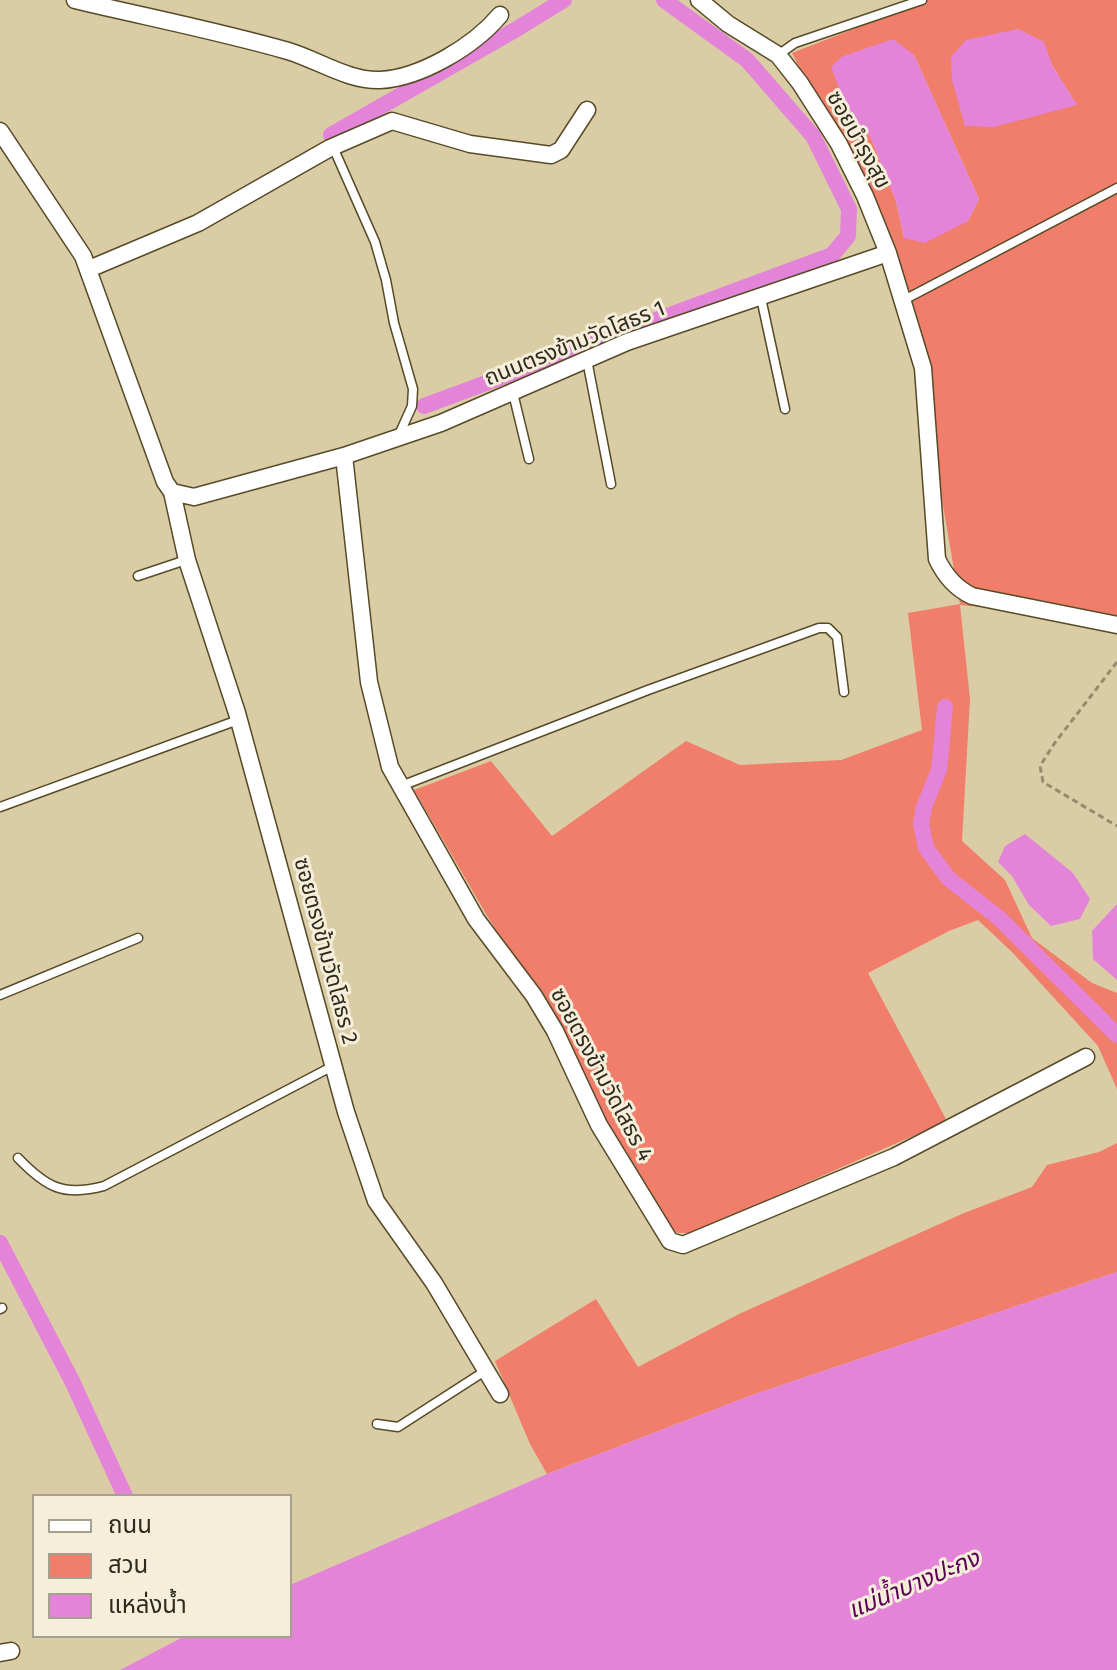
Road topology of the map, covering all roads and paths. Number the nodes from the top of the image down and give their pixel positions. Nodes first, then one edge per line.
1 (75, 0) edge
2 (699, 0) edge
3 (922, 0) edge
4 (500, 15) dead end
5 (778, 55) junction
6 (587, 110) dead end
7 (0, 131) edge
8 (333, 146) junction
9 (1117, 188) edge
10 (888, 253) junction
11 (89, 269) junction
12 (761, 298) junction
13 (901, 301) junction
14 (587, 360) junction
15 (513, 393) junction
16 (785, 409) dead end
17 (398, 437) junction
18 (344, 456) junction
19 (529, 459) dead end
20 (611, 484) dead end
21 (172, 492) junction
22 (187, 560) junction
23 (138, 576) dead end
24 (1117, 625) edge
25 (1117, 662) edge
26 (844, 692) dead end
27 (239, 720) junction
28 (400, 787) junction
29 (0, 807) edge
30 (1117, 826) edge
31 (138, 938) dead end
32 (0, 995) edge
33 (1086, 1057) dead end
34 (334, 1065) junction
35 (18, 1158) dead end
36 (486, 1370) junction
37 (500, 1394) dead end
38 (377, 1424) dead end

1 - 4 street
2 - 5 street, ซอยบำรุงสุข
3 - 5 lane
5 - 10 street, ซอยบำรุงสุข
6 - 8 street
7 - 11 street
8 - 11 street
8 - 17 lane
9 - 13 lane
10 - 12 street, ถนนตรงข้ามวัดโสธร 1
10 - 13 street
11 - 21 street
12 - 14 street, ถนนตรงข้ามวัดโสธร 1
12 - 16 lane
13 - 24 street
14 - 15 street, ถนนตรงข้ามวัดโสธร 1
14 - 20 lane
15 - 17 street, ถนนตรงข้ามวัดโสธร 1
15 - 19 lane
17 - 18 street, ถนนตรงข้ามวัดโสธร 1
18 - 21 street, ถนนตรงข้ามวัดโสธร 1
18 - 28 street, ซอยตรงข้ามวัดโสธร 4
21 - 22 street, ซอยตรงข้ามวัดโสธร 2
22 - 23 lane
22 - 27 street, ซอยตรงข้ามวัดโสธร 2
25 - 30 path
26 - 28 lane
27 - 29 lane
27 - 34 street, ซอยตรงข้ามวัดโสธร 2
28 - 33 street, ซอยตรงข้ามวัดโสธร 4
31 - 32 lane
34 - 35 lane
34 - 36 street, ซอยตรงข้ามวัดโสธร 2
36 - 37 street, ซอยตรงข้ามวัดโสธร 2
36 - 38 lane

